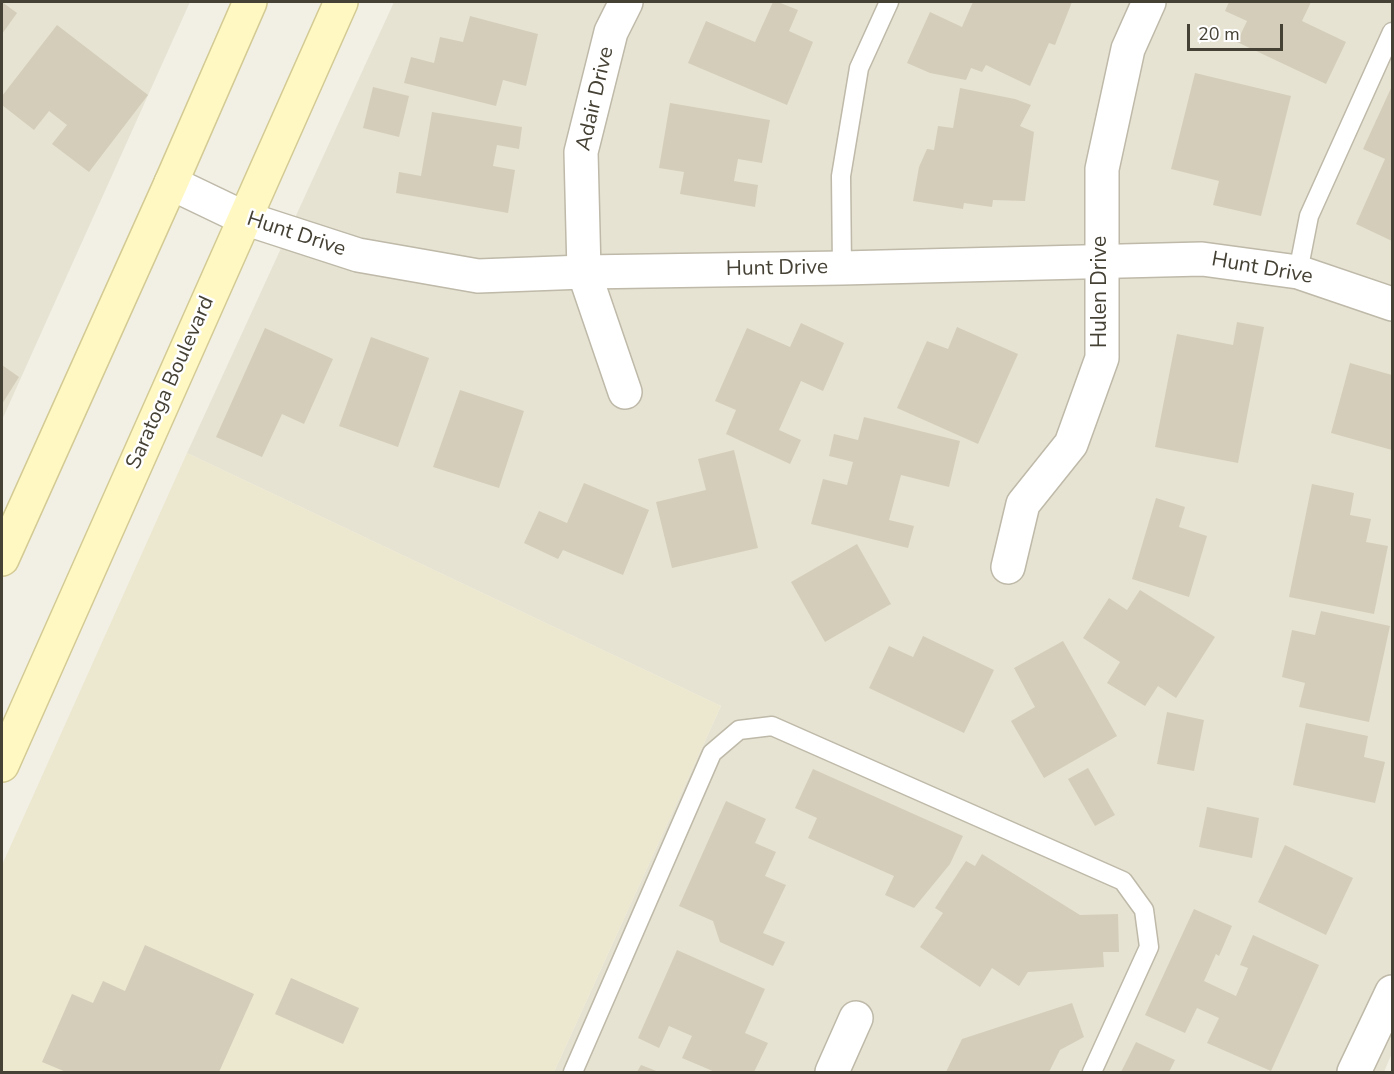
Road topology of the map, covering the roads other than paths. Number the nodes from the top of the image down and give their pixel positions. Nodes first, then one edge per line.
1 (250, 2) edge
2 (341, 2) edge
3 (626, 2) edge
4 (889, 2) edge
5 (1149, 2) edge
6 (1392, 32) edge
7 (171, 183) junction
8 (244, 218) junction
9 (1102, 260) junction
10 (842, 268) junction
11 (584, 272) junction
12 (1298, 272) junction
13 (1392, 304) edge
14 (625, 392) dead end
15 (2, 559) edge
16 (1008, 567) dead end
17 (2, 765) edge
18 (1392, 992) edge
19 (856, 1018) dead end
20 (573, 1072) edge
21 (832, 1072) edge
22 (1092, 1072) edge
23 (1354, 1072) edge

1 - 7 main road
2 - 8 main road, Saratoga Boulevard
3 - 11 street, Adair Drive
4 - 10 lane
5 - 9 street, Hulen Drive
6 - 12 lane
7 - 8 street, Hunt Drive
7 - 15 main road
8 - 11 street, Hunt Drive
8 - 17 main road, Saratoga Boulevard
9 - 10 street, Hunt Drive
9 - 12 street, Hunt Drive
9 - 16 street, Hulen Drive
10 - 11 street, Hunt Drive
11 - 14 street, Adair Drive
12 - 13 street, Hunt Drive
18 - 23 street
19 - 21 street
20 - 22 lane

